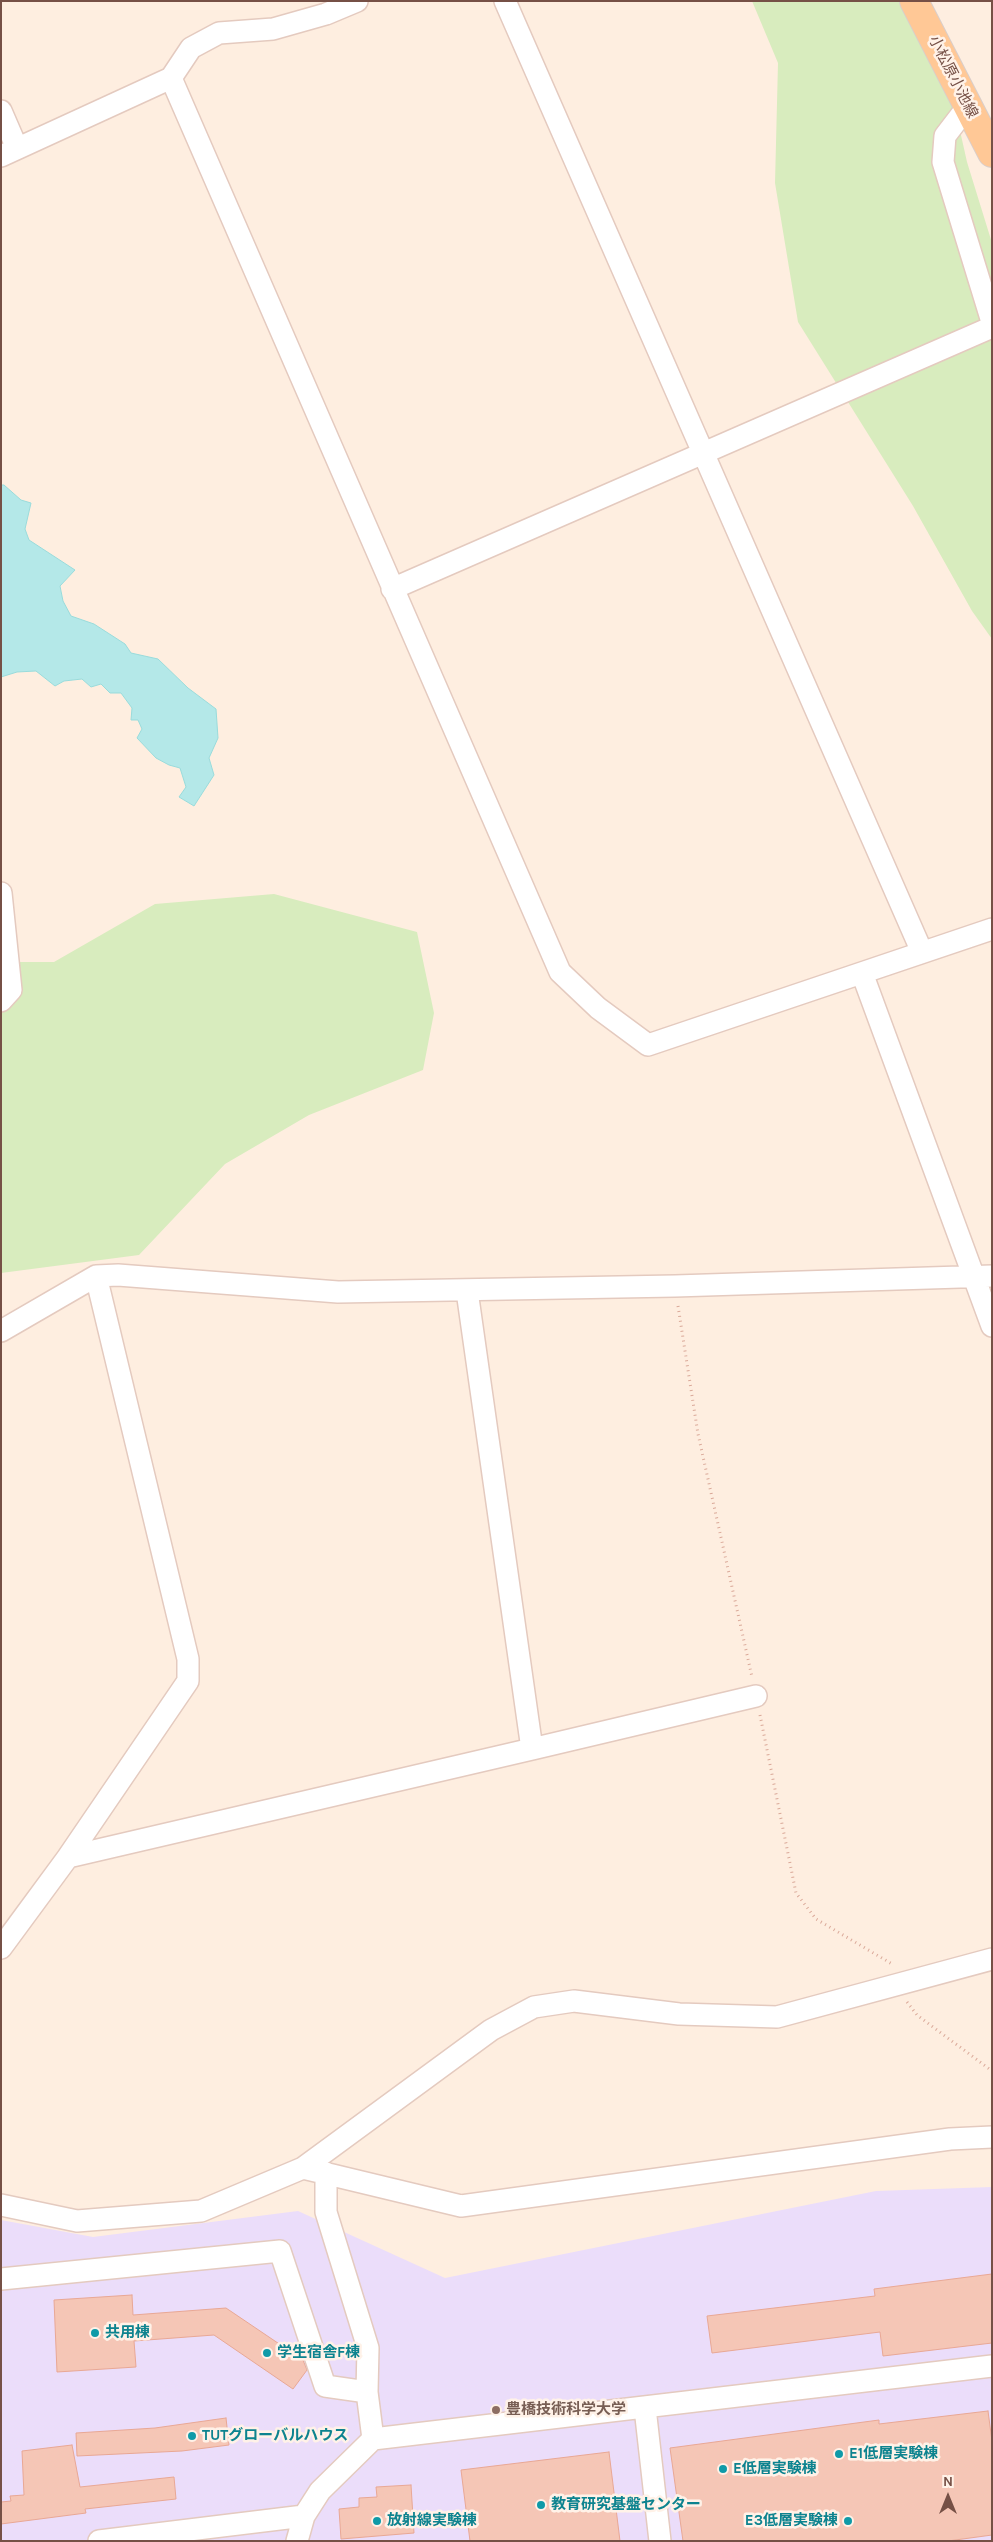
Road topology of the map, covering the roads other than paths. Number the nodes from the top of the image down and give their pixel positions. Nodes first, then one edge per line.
1 (357, 1) edge
2 (505, 1) edge
3 (914, 1) edge
4 (323, 8) edge
5 (171, 78) junction
6 (968, 106) junction
7 (1, 111) edge
8 (9, 152) edge
9 (992, 153) edge
10 (992, 322) edge
11 (992, 327) edge
12 (704, 454) junction
13 (392, 589) junction
14 (1, 893) edge
15 (992, 929) edge
16 (922, 952) junction
17 (862, 973) junction
18 (1, 1001) edge
19 (96, 1276) junction
20 (983, 1276) edge
21 (467, 1290) junction
22 (992, 1326) edge
23 (1, 1331) edge
24 (756, 1696) road end
25 (532, 1749) junction
26 (68, 1857) junction
27 (1, 1948) edge
28 (992, 1960) edge
29 (992, 2137) edge
30 (303, 2168) junction
31 (326, 2173) junction
32 (1, 2205) edge
33 (1, 2279) edge
34 (992, 2366) edge
35 (367, 2392) junction
36 (645, 2408) junction
37 (373, 2439) junction
38 (304, 2516) junction
39 (99, 2541) edge
40 (297, 2541) edge
41 (660, 2541) edge

1 - 4 street
2 - 12 street
3 - 6 main road, 小松原小池線
4 - 5 street
5 - 8 street
5 - 13 street
6 - 9 main road, 小松原小池線
6 - 10 street
7 - 8 street
11 - 12 street
12 - 13 street
12 - 16 street
13 - 17 street
14 - 18 street
15 - 16 street
16 - 17 street
17 - 20 street
19 - 21 street
19 - 23 street
19 - 26 street
20 - 21 street
20 - 22 street
21 - 25 street
24 - 25 street
25 - 26 street
26 - 27 street
28 - 30 street
29 - 31 street
30 - 31 street
30 - 32 street
31 - 35 street
33 - 35 street
34 - 36 street
35 - 37 street
36 - 37 street
36 - 41 street
37 - 38 street
38 - 39 street
38 - 40 street

